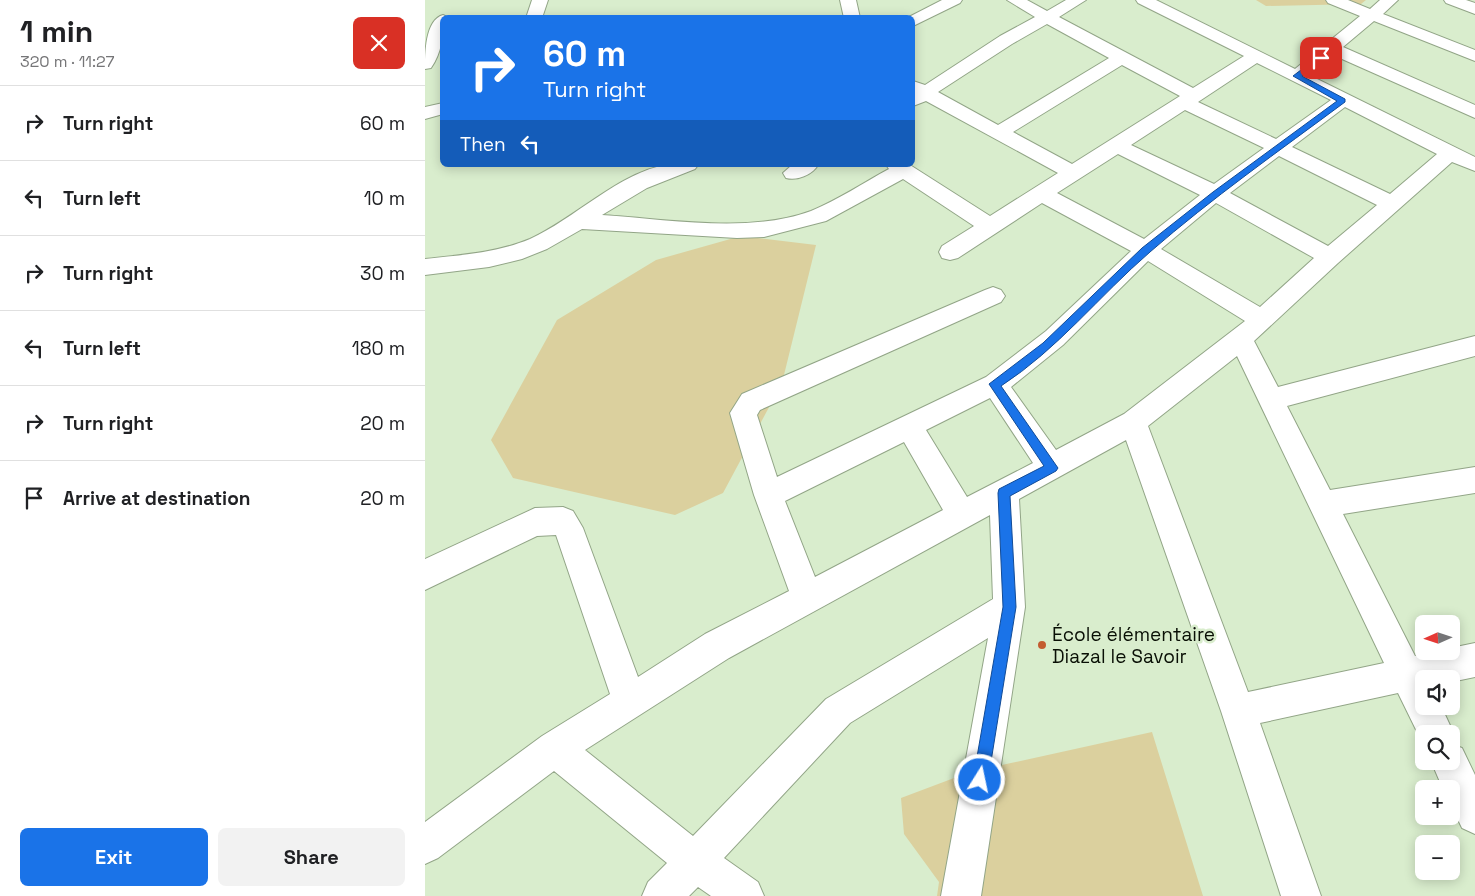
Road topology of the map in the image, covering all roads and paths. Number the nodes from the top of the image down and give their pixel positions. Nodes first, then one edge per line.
1 (540, 0) edge
2 (848, 0) edge
3 (954, 0) edge
4 (1015, 0) edge
5 (1078, 0) edge
6 (1144, 0) edge
7 (1334, 0) edge
8 (1390, 0) edge
9 (1452, 0) edge
10 (1475, 9) edge
11 (535, 15) edge
12 (851, 15) edge
13 (1372, 15) junction
14 (1047, 18) junction
15 (915, 20) edge
16 (440, 29) edge
17 (1333, 49) junction
18 (1256, 56) junction
19 (1475, 56) edge
20 (1121, 58) junction
21 (425, 64) edge
22 (1297, 76) junction
23 (917, 94) edge
24 (1189, 99) junction
25 (1342, 101) junction
26 (440, 109) edge
27 (1475, 112) edge
28 (425, 113) edge
29 (998, 133) junction
30 (1116, 145) junction
31 (1279, 147) junction
32 (1450, 153) junction
33 (1475, 165) edge
34 (682, 167) edge
35 (899, 167) edge
36 (1073, 173) junction
37 (1041, 193) junction
38 (1216, 194) junction
39 (1391, 203) junction
40 (578, 221) junction
41 (990, 226) junction
42 (1146, 250) junction
43 (950, 252) dead end
44 (1330, 256) junction
45 (425, 267) edge
46 (993, 296) dead end
47 (1252, 330) junction
48 (1475, 346) edge
49 (995, 384) junction
50 (1273, 400) junction
51 (1133, 422) junction
52 (909, 426) junction
53 (1052, 468) junction
54 (1475, 480) edge
55 (1003, 493) junction
56 (768, 495) junction
57 (1325, 504) junction
58 (962, 515) junction
59 (425, 575) edge
60 (807, 597) junction
61 (1009, 607) junction
62 (1475, 660) edge
63 (1407, 674) junction
64 (630, 701) junction
65 (1239, 711) junction
66 (1432, 725) edge
67 (555, 748) junction
68 (1453, 770) edge
69 (1475, 814) edge
70 (425, 844) edge
71 (696, 862) junction
72 (662, 896) edge
73 (744, 896) edge
74 (961, 896) edge
75 (1301, 896) edge

1 - 11 street
2 - 12 street
3 - 15 street
4 - 14 street
5 - 14 street
6 - 18 street
7 - 13 street
8 - 13 street
9 - 10 street
13 - 17 street
13 - 19 street
14 - 20 street
14 - 23 street
16 - 21 street
17 - 22 street
17 - 27 street
18 - 22 street
18 - 24 street
20 - 24 street
20 - 29 street
22 - 25 street
23 - 29 street
24 - 30 street
24 - 31 street
25 - 31 street
25 - 32 street
26 - 28 street
29 - 36 street
30 - 36 street
30 - 38 street
31 - 38 street
31 - 39 street
32 - 33 street
32 - 39 street
34 - 40 street
35 - 40 street
35 - 41 street
36 - 37 street
37 - 41 street
37 - 42 street
38 - 42 street
38 - 44 street
39 - 44 street
40 - 45 street
41 - 43 street
42 - 47 street
42 - 49 street
44 - 47 street
46 - 56 street
47 - 50 street
47 - 51 street
48 - 50 street
49 - 52 street
49 - 53 street
50 - 57 street
51 - 53 street
51 - 65 street
52 - 56 street
52 - 58 street
53 - 55 street
54 - 57 street
55 - 58 street
55 - 61 street
56 - 60 street
57 - 63 street
58 - 60 street
59 - 64 street
60 - 64 street
61 - 71 street
61 - 74 street
62 - 63 street
63 - 65 street
63 - 66 street
64 - 67 street
65 - 75 street
67 - 70 street
67 - 71 street
68 - 69 street
71 - 72 street
71 - 73 street

